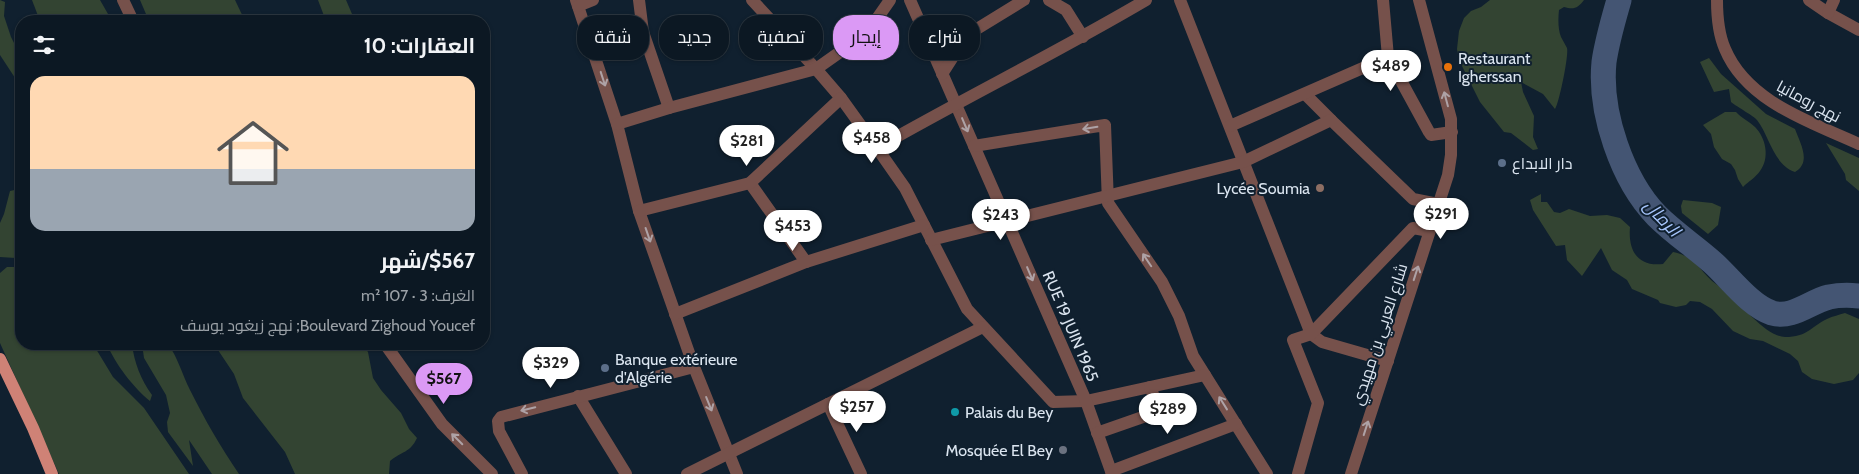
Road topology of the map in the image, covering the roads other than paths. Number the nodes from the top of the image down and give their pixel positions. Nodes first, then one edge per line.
1 (123, 0) edge
2 (593, 0) edge
3 (639, 0) edge
4 (752, 0) edge
5 (890, 0) edge
6 (910, 0) edge
7 (1024, 0) edge
8 (1049, 0) edge
9 (1146, 0) edge
10 (1180, 0) edge
11 (1383, 0) edge
12 (1419, 0) edge
13 (1716, 0) edge
14 (1809, 0) edge
15 (1834, 0) edge
16 (577, 3) edge
17 (1828, 13) junction
18 (131, 15) edge
19 (581, 15) edge
20 (641, 15) edge
21 (1859, 30) edge
22 (1083, 37) junction
23 (649, 50) edge
24 (1388, 57) junction
25 (597, 60) edge
26 (816, 69) junction
27 (942, 74) junction
28 (1305, 94) junction
29 (841, 98) junction
30 (955, 104) junction
31 (669, 108) junction
32 (1331, 120) junction
33 (617, 124) junction
34 (1230, 126) junction
35 (1452, 132) junction
36 (1859, 144) edge
37 (974, 146) junction
38 (877, 148) junction
39 (1243, 162) junction
40 (750, 182) junction
41 (1108, 196) junction
42 (1438, 204) junction
43 (639, 211) junction
44 (1008, 221) junction
45 (924, 225) junction
46 (1430, 231) junction
47 (931, 240) junction
48 (806, 262) junction
49 (675, 314) junction
50 (984, 327) junction
51 (1311, 334) junction
52 (390, 350) edge
53 (0, 359) edge
54 (1388, 361) junction
55 (694, 367) junction
56 (1205, 375) junction
57 (1150, 387) junction
58 (578, 396) junction
59 (1086, 402) junction
60 (828, 404) junction
61 (1236, 424) junction
62 (1097, 433) junction
63 (729, 453) junction
64 (1112, 472) edge
65 (52, 474) edge
66 (492, 474) edge
67 (522, 474) edge
68 (626, 474) edge
69 (687, 474) edge
70 (737, 474) edge
71 (861, 474) edge
72 (1267, 474) edge
73 (1298, 474) edge
74 (1351, 474) edge

1 - 18 street
2 - 16 street
3 - 20 street
4 - 26 street
5 - 26 street
6 - 27 street, RUE 19 JUIN 1965
7 - 27 street
8 - 22 street
9 - 22 street
10 - 34 street
11 - 24 street
35 -> 12 street, شارع العربي بن مهيدي
13 - 36 street, نهج رومانيا
14 - 17 street
15 - 17 street
16 - 19 street
17 - 21 street
22 - 30 street
23 - 31 street
24 - 28 street
24 - 35 street
25 -> 33 street
26 - 29 street
26 - 31 street
27 - 30 street, RUE 19 JUIN 1965
28 - 32 street
28 - 34 street
29 - 38 street
29 - 40 street
30 -> 37 street, RUE 19 JUIN 1965
30 - 38 street
31 - 33 street
32 - 39 street
32 - 42 street
33 - 43 street
34 - 39 street
35 - 42 street, شارع العربي بن مهيدي
41 -> 37 street
37 - 44 street, RUE 19 JUIN 1965
38 - 45 street
39 - 41 street
39 - 51 street
40 - 43 street
40 - 48 street
41 - 44 street
56 -> 41 street
42 - 46 street, شارع العربي بن مهيدي
43 -> 49 street
44 - 47 street
44 -> 59 street, RUE 19 JUIN 1965
45 - 47 street
45 - 48 street
46 - 51 street
54 -> 46 street, شارع العربي بن مهيدي
47 - 50 street
48 - 49 street
49 - 55 street
50 - 59 street
50 - 60 street
51 - 54 street
51 - 73 street
66 -> 52 street
53 - 65 main road
74 -> 54 street, شارع العربي بن مهيدي
55 - 58 street
55 -> 63 street
56 - 57 street
61 -> 56 street
57 - 59 street
57 - 62 street
58 -> 67 street
58 - 68 street
59 - 62 street, RUE 19 JUIN 1965
60 - 63 street
60 - 71 street
61 - 64 street
61 - 72 street
62 - 64 street, RUE 19 JUIN 1965
63 - 69 street
63 - 70 street

